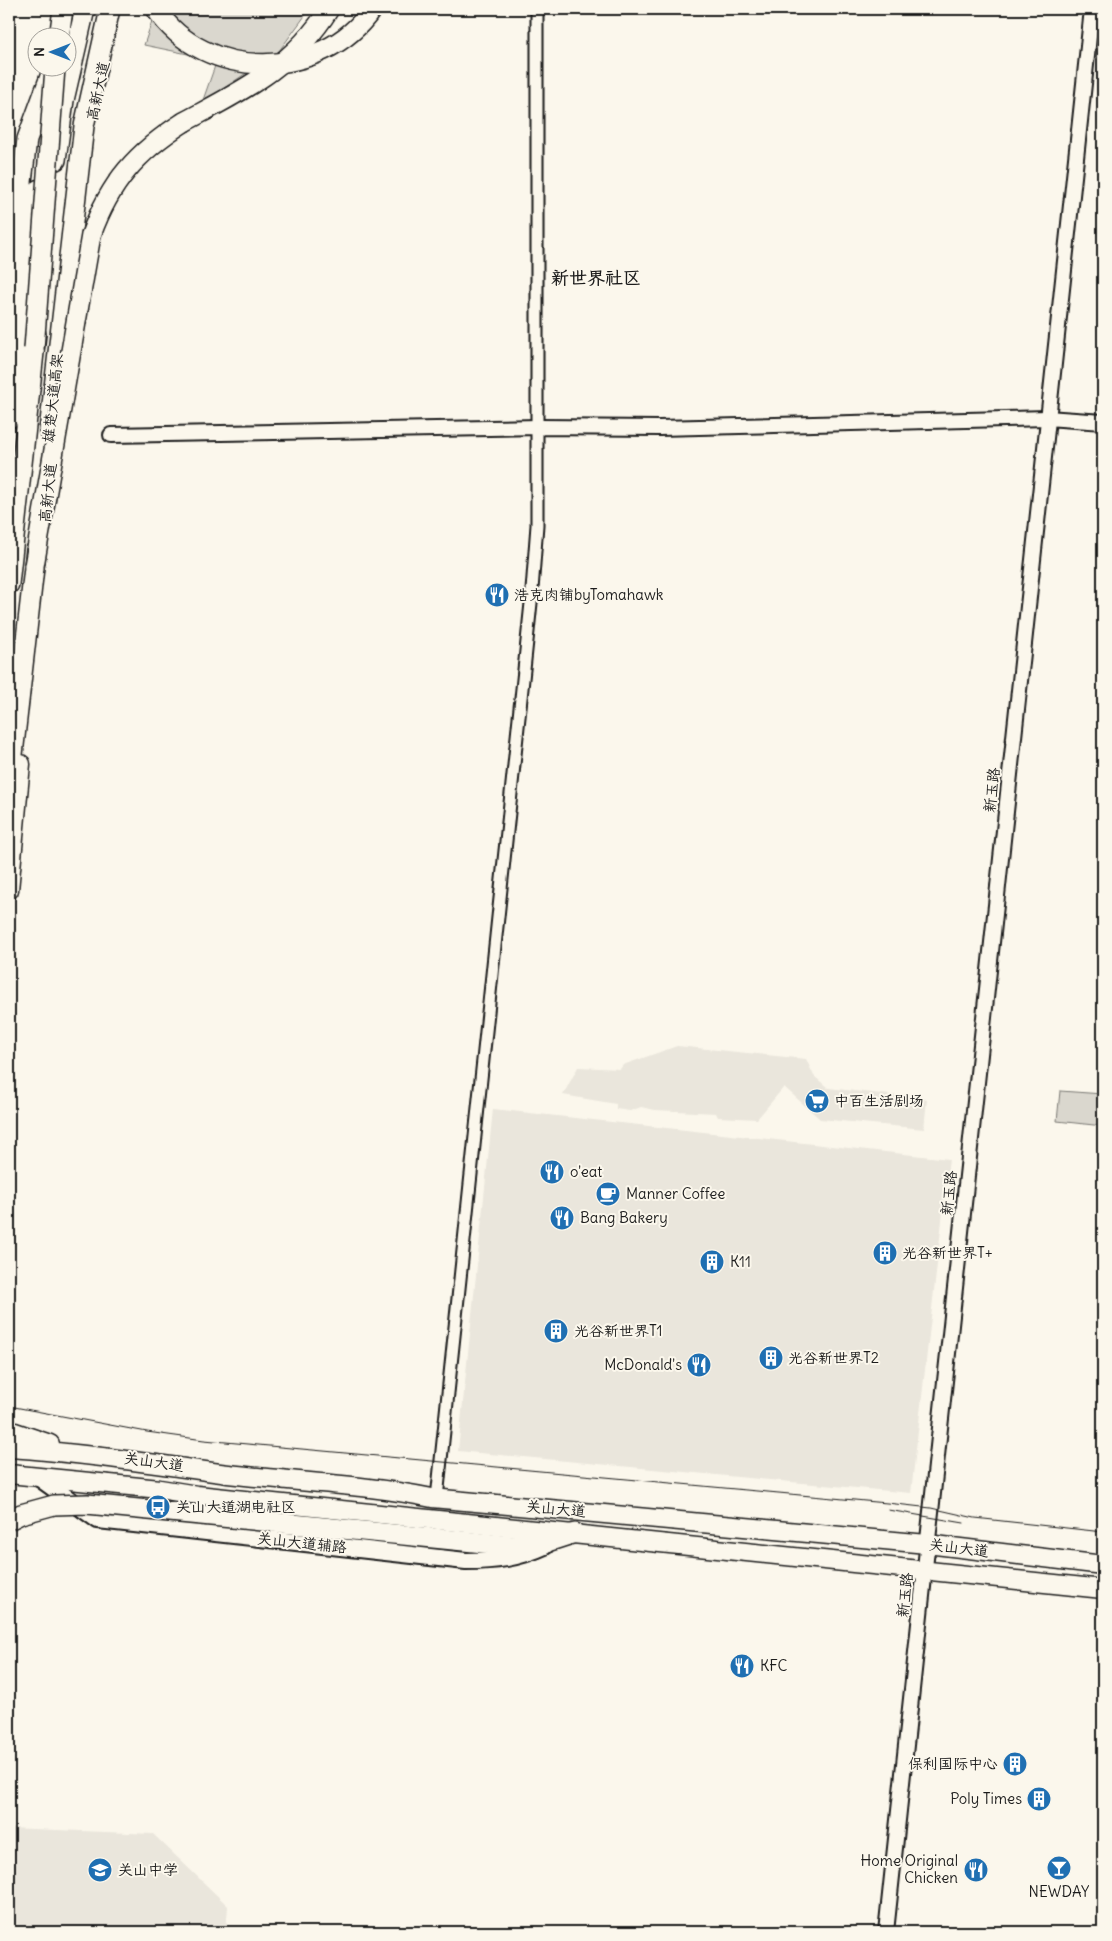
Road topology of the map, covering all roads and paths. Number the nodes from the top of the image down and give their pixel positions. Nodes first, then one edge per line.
1 (63, 9) edge
2 (70, 9) edge
3 (85, 9) edge
4 (110, 9) edge
5 (117, 9) edge
6 (156, 9) edge
7 (329, 9) edge
8 (341, 9) edge
9 (372, 9) edge
10 (536, 9) edge
11 (1092, 9) edge
12 (60, 28) edge
13 (66, 28) edge
14 (268, 75) junction
15 (51, 78) edge
16 (54, 78) edge
17 (54, 78) edge
18 (9, 294) edge
19 (34, 349) junction
20 (1046, 418) junction
21 (9, 420) edge
22 (1103, 422) edge
23 (538, 427) junction
24 (110, 435) dead end
25 (34, 566) junction
26 (9, 584) edge
27 (9, 790) edge
28 (9, 890) edge
29 (9, 1430) edge
30 (9, 1448) edge
31 (76, 1452) junction
32 (9, 1474) edge
33 (38, 1477) junction
34 (9, 1485) edge
35 (437, 1498) junction
36 (9, 1520) edge
37 (574, 1533) junction
38 (927, 1544) junction
39 (1103, 1565) edge
40 (924, 1572) junction
41 (1103, 1589) edge
42 (886, 1932) edge

1 - 12 highway
2 - 13 main road
3 - 19 highway, 雄楚大道高架, bridge
4 - 25 highway, 雄楚大道高架, bridge
5 - 28 main road, 高新大道
6 - 9 highway
7 - 14 highway
8 - 14 highway
10 - 23 street
11 - 20 street, 新玉路
14 - 25 highway, bridge
15 - 18 highway
16 - 19 highway, bridge
17 - 21 main road
19 - 26 highway, 雄楚大道高架
20 - 22 street
20 - 23 street
20 - 38 street, 新玉路
23 - 24 street
23 - 35 street
25 - 27 highway, 雄楚大道高架
29 - 31 main road
30 - 31 main road, 关山大道
31 - 35 main road, 关山大道
32 - 33 main road, 关山大道
33 - 34 main road
33 - 37 main road, 关山大道
33 - 37 main road, 关山大道辅路
35 - 38 main road, 关山大道
36 - 37 highway, bridge
37 - 40 main road, 关山大道
38 - 39 main road, 关山大道
38 - 40 street, 新玉路
40 - 41 main road, 关山大道
40 - 42 street, 新玉路

